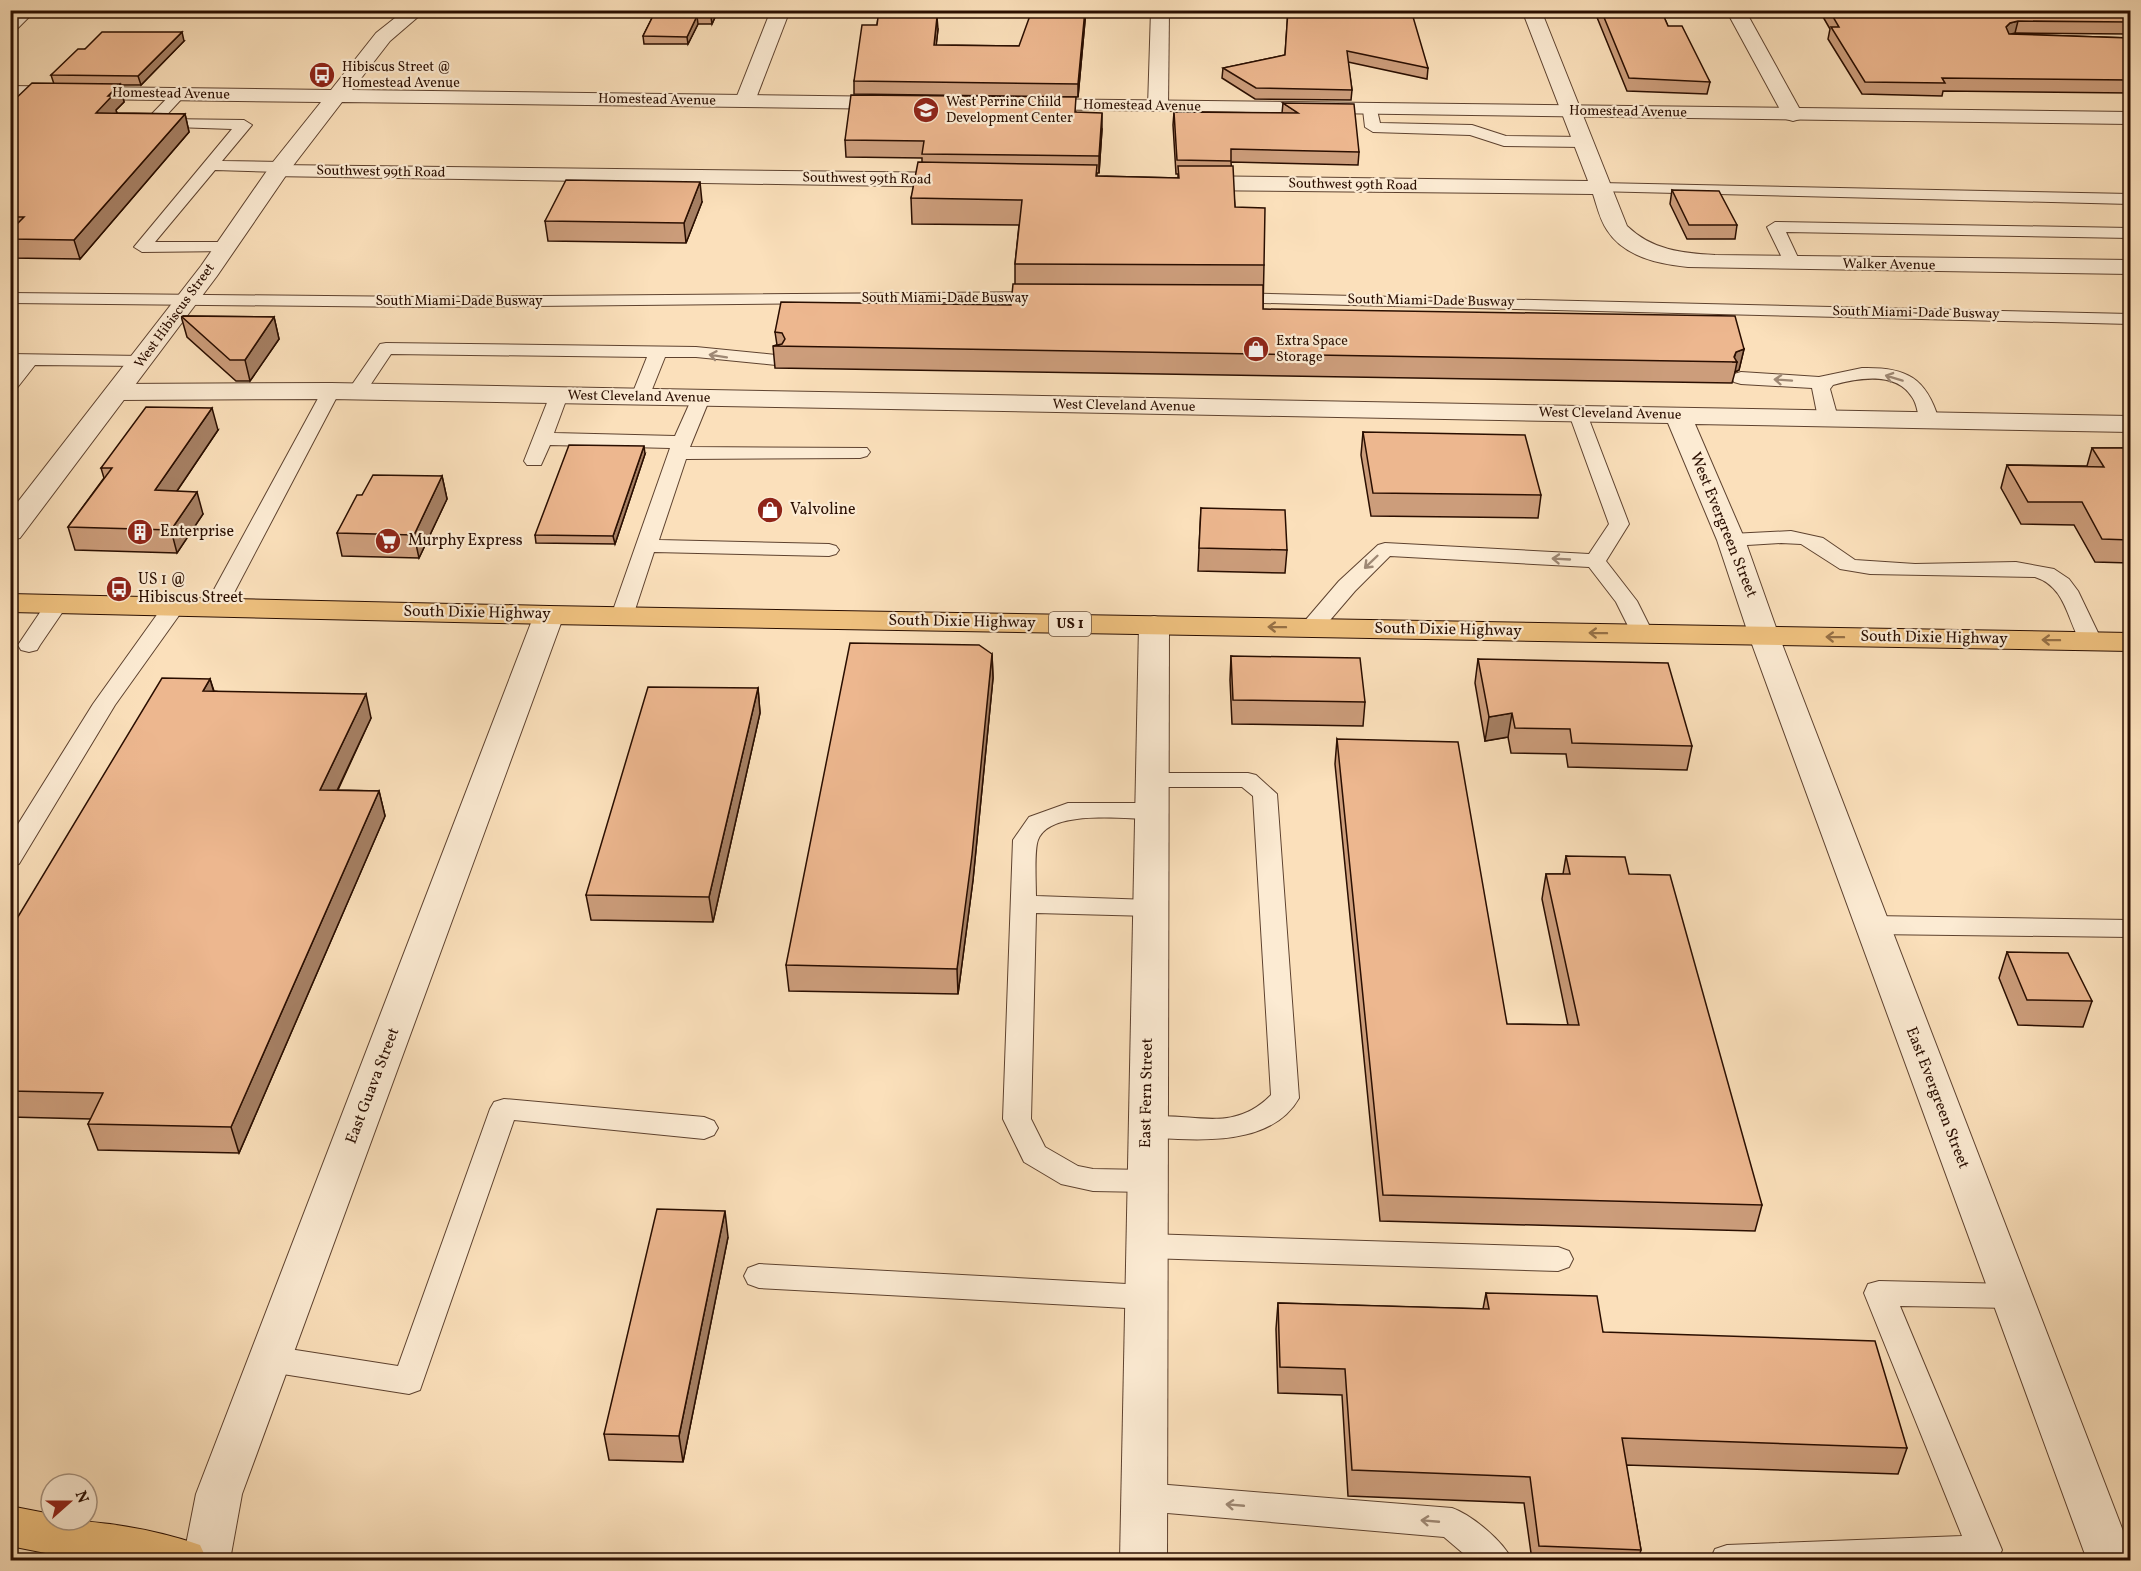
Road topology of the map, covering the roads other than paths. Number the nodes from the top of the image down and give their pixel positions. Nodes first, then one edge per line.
1 (27, 10) edge
2 (391, 10) edge
3 (417, 10) edge
4 (781, 10) edge
5 (1160, 10) edge
6 (1531, 10) edge
7 (1735, 10) edge
8 (10, 25) edge
9 (383, 37) junction
10 (10, 92) edge
11 (180, 94) junction
12 (335, 97) junction
13 (745, 101) junction
14 (910, 103) edge
15 (1017, 105) edge
16 (1158, 107) junction
17 (1570, 111) junction
18 (1793, 114) junction
19 (2130, 118) edge
20 (1439, 120) junction
21 (1583, 142) junction
22 (211, 165) junction
23 (279, 169) junction
24 (979, 180) edge
25 (1170, 183) edge
26 (1600, 188) junction
27 (2130, 199) edge
28 (2130, 233) edge
29 (225, 248) junction
30 (1793, 264) junction
31 (2130, 267) edge
32 (1059, 297) edge
33 (10, 298) edge
34 (1214, 298) edge
35 (186, 300) junction
36 (2130, 319) edge
37 (658, 352) junction
38 (10, 359) edge
39 (30, 359) junction
40 (776, 360) edge
41 (142, 361) junction
42 (1741, 378) edge
43 (1824, 383) junction
44 (10, 384) edge
45 (118, 392) junction
46 (344, 392) junction
47 (559, 395) junction
48 (640, 397) junction
49 (700, 398) junction
50 (1578, 414) junction
51 (1678, 415) junction
52 (1828, 418) junction
53 (1929, 420) junction
54 (2130, 424) edge
55 (543, 439) junction
56 (680, 448) junction
57 (860, 452) dead end
58 (534, 461) dead end
59 (10, 532) edge
60 (1731, 540) junction
61 (645, 546) junction
62 (829, 550) dead end
63 (1595, 561) junction
64 (10, 603) edge
65 (57, 604) junction
66 (174, 607) junction
67 (214, 608) junction
68 (549, 615) junction
69 (622, 616) junction
70 (1154, 625) junction
71 (1311, 628) junction
72 (1642, 633) junction
73 (1764, 636) junction
74 (2091, 641) junction
75 (2130, 642) edge
76 (29, 645) dead end
77 (1151, 796) junction
78 (10, 858) edge
79 (1022, 903) junction
80 (1150, 908) junction
81 (1872, 924) junction
82 (2130, 929) edge
83 (704, 1128) dead end
84 (1147, 1128) junction
85 (1146, 1181) junction
86 (1146, 1246) junction
87 (1558, 1259) dead end
88 (759, 1276) dead end
89 (2012, 1296) junction
90 (1145, 1297) junction
91 (270, 1359) junction
92 (1144, 1497) junction
93 (10, 1526) edge
94 (183, 1560) edge
95 (206, 1560) edge
96 (1143, 1560) edge
97 (1495, 1560) edge
98 (1727, 1560) edge
99 (2111, 1560) edge

1 - 8 street
2 - 9 street
3 - 9 street
4 - 13 street
5 - 16 street
6 - 17 street
7 - 18 street
9 - 12 street, West Hibiscus Street
10 - 11 street, Homestead Avenue
11 - 12 street, Homestead Avenue
11 - 22 lane
12 - 13 street, Homestead Avenue
12 - 23 street, West Hibiscus Street
13 - 14 street, Homestead Avenue
15 - 16 street, Homestead Avenue
16 - 20 street, Homestead Avenue
17 - 18 street, Homestead Avenue
17 - 20 street, Homestead Avenue
17 - 21 street
18 - 19 street, Homestead Avenue
20 - 21 lane
21 - 26 street
22 - 23 lane
22 - 29 lane
23 - 24 street, Southwest 99th Road
23 - 29 street, West Hibiscus Street
25 - 26 street, Southwest 99th Road
26 - 27 lane
26 - 30 street, Walker Avenue
28 - 30 lane
29 - 35 street, West Hibiscus Street
30 - 31 street, Walker Avenue
32 - 35 lane, South Miami-Dade Busway
33 - 35 lane, South Miami-Dade Busway
34 - 36 lane, South Miami-Dade Busway
35 - 41 street, West Hibiscus Street
40 -> 37 lane
37 - 46 lane
37 - 48 lane
38 - 39 lane
39 - 41 lane
39 - 44 lane
41 - 45 street, West Hibiscus Street
43 -> 42 lane
43 - 52 lane
53 -> 43 lane
45 - 46 street, West Cleveland Avenue
45 - 59 street, West Hibiscus Street
46 - 47 street, West Cleveland Avenue
46 - 67 lane
47 - 48 street, West Cleveland Avenue
47 - 55 lane
48 - 49 street, West Cleveland Avenue
49 - 50 street, West Cleveland Avenue
49 - 56 lane
50 - 51 street, West Cleveland Avenue
50 - 63 lane
51 - 52 street, West Cleveland Avenue
51 - 60 street, West Evergreen Street
52 - 53 street, West Cleveland Avenue
53 - 54 street, West Cleveland Avenue
55 - 56 lane
55 - 58 lane
56 - 57 lane
56 - 61 lane
60 - 73 street, West Evergreen Street
60 - 74 lane
61 - 62 lane
61 - 69 lane
63 -> 71 lane
63 - 72 lane
64 - 65 highway, South Dixie Highway / US 1
65 - 66 highway, South Dixie Highway / US 1
65 - 76 lane
66 - 67 highway, South Dixie Highway / US 1
66 - 78 lane
67 - 68 highway, South Dixie Highway / US 1
68 - 69 highway, South Dixie Highway / US 1
68 - 91 street, East Guava Street
69 - 70 highway, South Dixie Highway / US 1
71 -> 70 highway, South Dixie Highway / US 1
70 - 77 street, East Fern Street
72 -> 71 highway, South Dixie Highway / US 1
72 - 73 highway, South Dixie Highway / US 1
74 -> 73 highway, South Dixie Highway / US 1
73 - 81 street, East Evergreen Street
74 - 75 highway, South Dixie Highway / US 1
77 - 79 lane
77 - 80 street, East Fern Street
77 - 84 lane
79 - 80 lane
79 - 85 lane
80 - 84 street, East Fern Street
81 - 82 lane
81 - 89 street, East Evergreen Street
83 - 91 lane
84 - 85 street, East Fern Street
85 - 86 street, East Fern Street
86 - 87 lane
86 - 90 street, East Fern Street
88 - 90 lane
89 - 98 lane
89 - 99 street, East Evergreen Street
90 - 92 street, East Fern Street
91 - 95 street, East Guava Street
92 - 96 street, East Fern Street
97 -> 92 lane
93 - 94 highway

